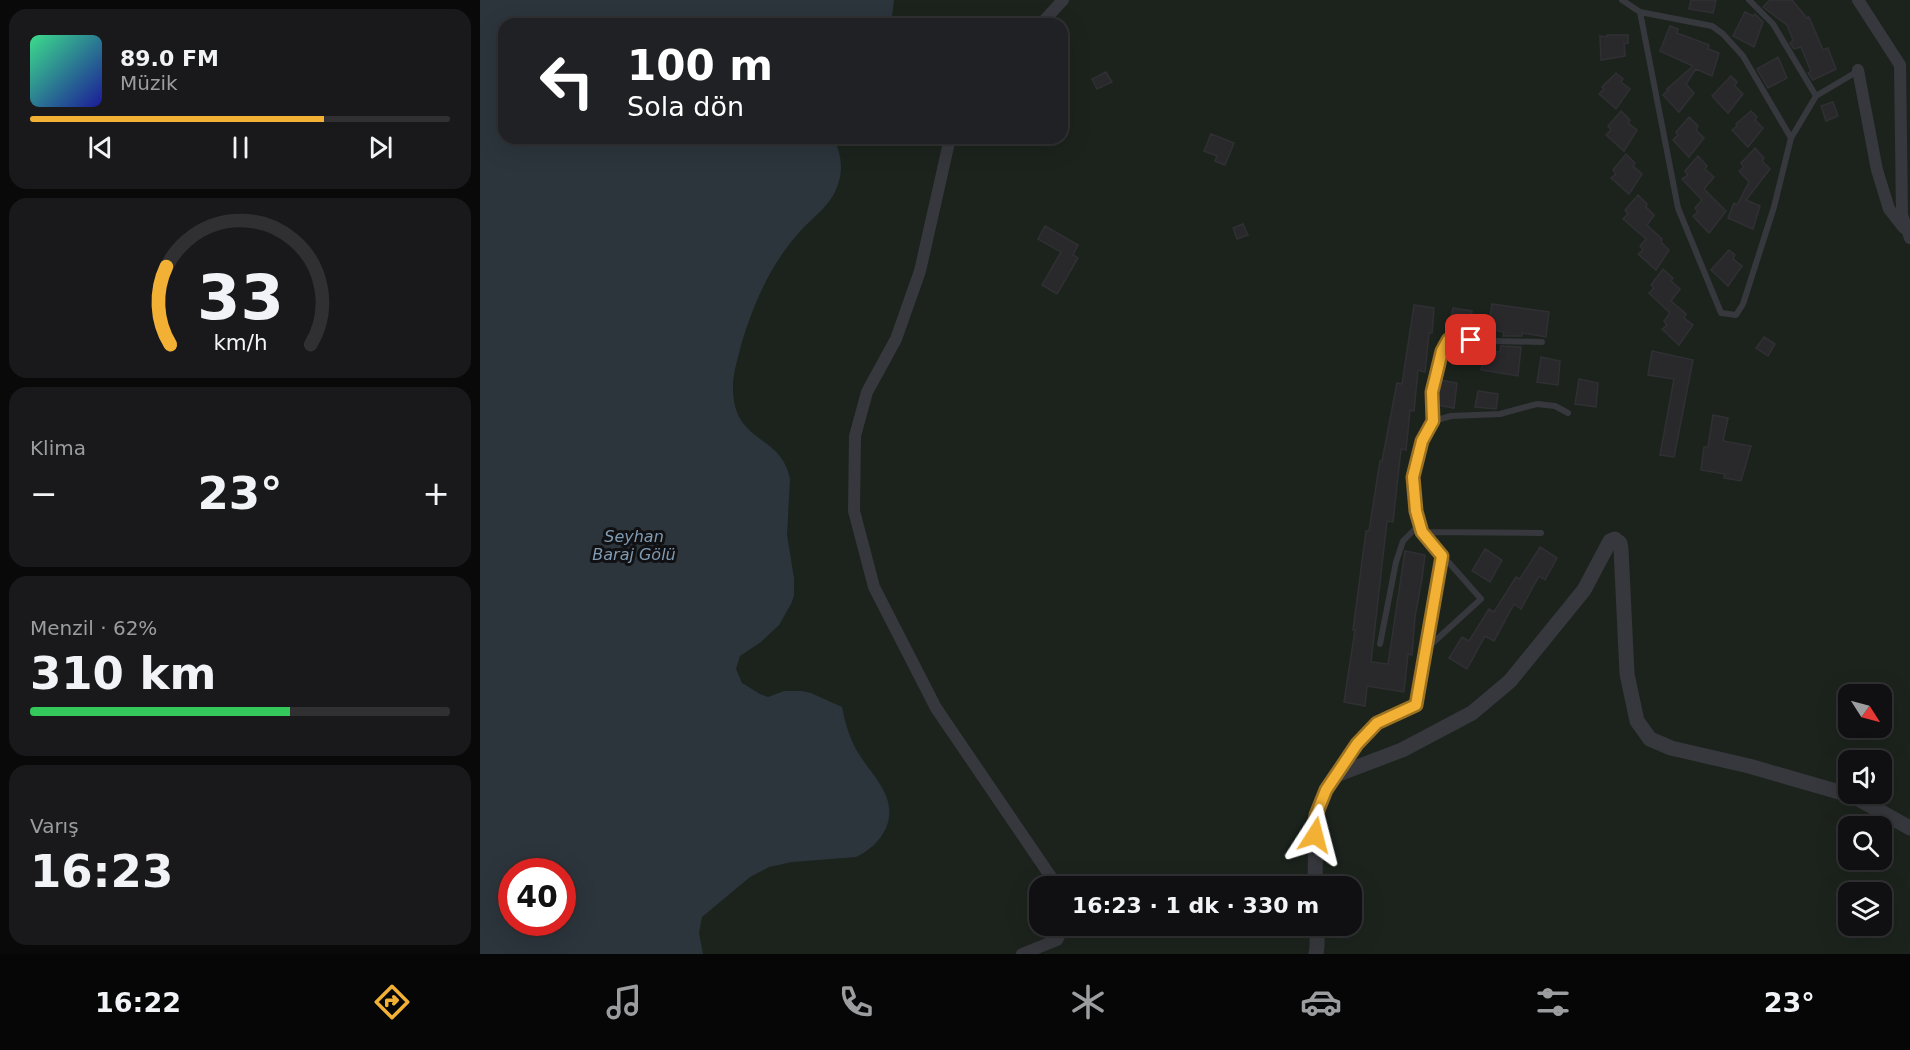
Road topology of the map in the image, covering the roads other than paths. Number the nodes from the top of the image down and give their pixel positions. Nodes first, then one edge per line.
1 (1063, 0) edge
2 (1622, 0) edge
3 (1749, 0) edge
4 (1858, 0) edge
5 (1640, 12) junction
6 (1046, 18) edge
7 (1858, 70) joint
8 (1816, 96) junction
9 (1791, 138) junction
10 (949, 144) edge
11 (1909, 235) edge
12 (1542, 342) dead end
13 (1568, 413) dead end
14 (1433, 421) junction
15 (1420, 524) junction
16 (1422, 532) junction
17 (1541, 533) dead end
18 (1442, 556) junction
19 (1380, 644) dead end
20 (1425, 650) junction
21 (1336, 775) junction
22 (1910, 828) edge
23 (1050, 876) edge
24 (1315, 876) edge
25 (1060, 936) edge
26 (1317, 936) edge
27 (1022, 954) edge
28 (1316, 954) edge

1 - 6 street
2 - 5 lane
3 - 8 lane
4 - 11 street
5 - 9 lane
5 - 9 lane
7 - 8 lane
7 - 11 street
8 - 9 lane
10 - 23 street
12 - 14 lane
13 - 14 lane
14 - 15 lane
15 - 16 lane
15 - 19 lane
16 - 17 lane
16 - 18 lane
18 - 20 lane
18 - 20 lane
20 - 21 lane
21 - 22 street
21 - 24 street
25 - 27 street
26 - 28 street

